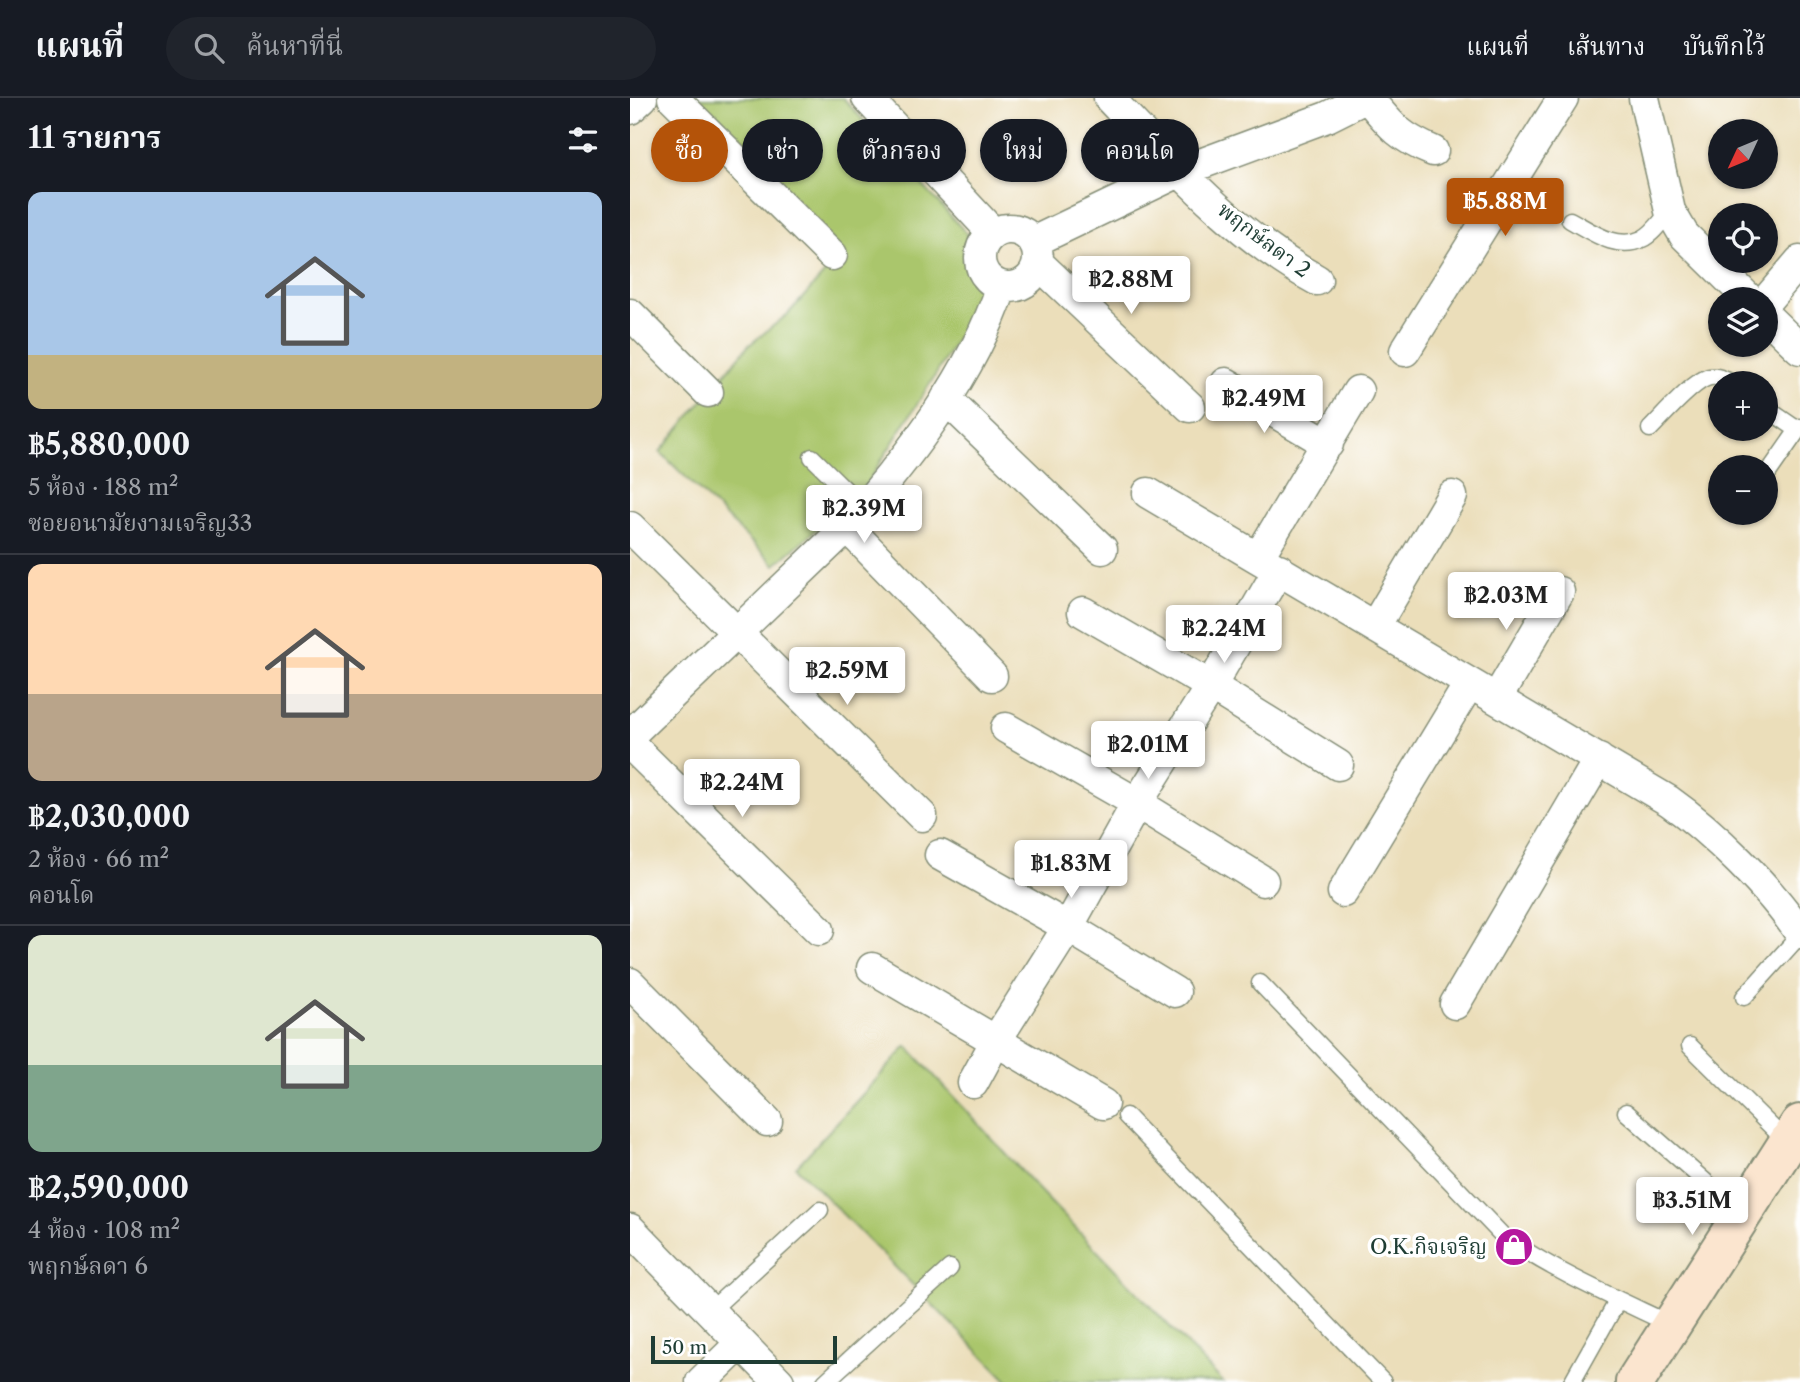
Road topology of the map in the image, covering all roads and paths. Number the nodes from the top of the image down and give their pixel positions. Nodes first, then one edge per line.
1 (642, 98) edge
2 (673, 98) edge
3 (867, 98) edge
4 (1110, 98) edge
5 (1367, 98) edge
6 (1563, 98) edge
7 (1644, 98) edge
8 (1319, 107) edge
9 (630, 109) edge
10 (1130, 119) edge
11 (1433, 151) dead end
12 (1199, 163) edge
13 (1161, 182) edge
14 (1191, 182) edge
15 (1670, 211) junction
16 (1570, 220) dead end
17 (993, 233) junction
18 (1036, 252) junction
19 (832, 255) dead end
20 (1800, 261) edge
21 (1317, 280) dead end
22 (1002, 286) junction
23 (1737, 287) edge
24 (1778, 287) edge
25 (630, 314) edge
26 (1778, 328) edge
27 (1800, 349) edge
28 (1405, 351) dead end
29 (1708, 377) edge
30 (1226, 383) dead end
31 (1359, 391) dead end
32 (708, 392) dead end
33 (946, 399) junction
34 (1190, 407) dead end
35 (1778, 415) edge
36 (1799, 428) edge
37 (1650, 429) dead end
38 (1328, 444) junction
39 (812, 457) dead end
40 (1778, 459) edge
41 (1148, 493) dead end
42 (1452, 496) dead end
43 (855, 517) junction
44 (630, 527) edge
45 (1102, 549) dead end
46 (1269, 563) junction
47 (1559, 592) dead end
48 (1083, 612) dead end
49 (1375, 626) junction
50 (736, 633) junction
51 (992, 676) dead end
52 (1469, 684) junction
53 (1211, 686) junction
54 (1497, 698) junction
55 (1006, 728) dead end
56 (630, 735) edge
57 (630, 744) edge
58 (1599, 759) junction
59 (1338, 765) dead end
60 (1137, 803) junction
61 (922, 816) dead end
62 (940, 855) dead end
63 (1263, 880) dead end
64 (1343, 892) dead end
65 (1797, 926) edge
66 (1068, 927) junction
67 (819, 930) dead end
68 (872, 968) dead end
69 (630, 983) edge
70 (1261, 983) dead end
71 (1175, 992) dead end
72 (1744, 997) dead end
73 (1455, 1004) dead end
74 (997, 1040) junction
75 (1690, 1046) dead end
76 (973, 1083) dead end
77 (1115, 1110) joint
78 (1626, 1112) dead end
79 (767, 1121) dead end
80 (1794, 1134) edge
81 (820, 1210) dead end
82 (1742, 1214) junction
83 (630, 1229) edge
84 (950, 1268) dead end
85 (1618, 1300) junction
86 (710, 1311) junction
87 (1672, 1325) junction
88 (741, 1343) junction
89 (701, 1382) edge
90 (779, 1382) edge
91 (825, 1382) edge
92 (1383, 1382) edge
93 (1572, 1382) edge
94 (1635, 1382) edge

1 - 9 street
2 - 19 street
3 - 17 street
4 - 10 street, พฤกษ์ลดา 2
5 - 8 street
5 - 11 street
6 - 28 street
7 - 15 street
8 - 12 street
13 - 18 street
14 - 21 street, พฤกษ์ลดา 2
15 - 16 lane
15 - 23 street
17 - 18 street
17 - 22 street
18 - 22 street
18 - 34 street
20 - 24 street
22 - 33 street
25 - 32 street
26 - 27 street
29 - 37 lane
30 - 38 street
31 - 38 street
33 - 43 street
33 - 45 street
35 - 36 lane
36 - 40 lane
38 - 46 street
39 - 43 lane
41 - 46 street
42 - 49 street
43 - 50 street
43 - 51 street
44 - 50 street
46 - 49 street
46 - 53 street
47 - 54 street
48 - 53 street
49 - 52 street
50 - 56 street
50 - 61 street
52 - 54 street
52 - 64 street
53 - 59 street
53 - 60 street
54 - 58 street
55 - 60 street
57 - 67 street
58 - 65 street
58 - 73 street
60 - 63 street
60 - 66 street
62 - 66 street
65 - 72 lane
66 - 71 street
66 - 74 street
68 - 74 street
69 - 79 street
70 - 85 lane
74 - 76 street
74 - 77 street
75 - 80 lane
77 - 92 lane
78 - 82 lane
80 - 82 street
81 - 86 lane
82 - 87 street
83 - 86 street
84 - 91 lane
85 - 87 lane
85 - 93 lane
86 - 88 street
87 - 94 street
88 - 89 street
88 - 90 street

